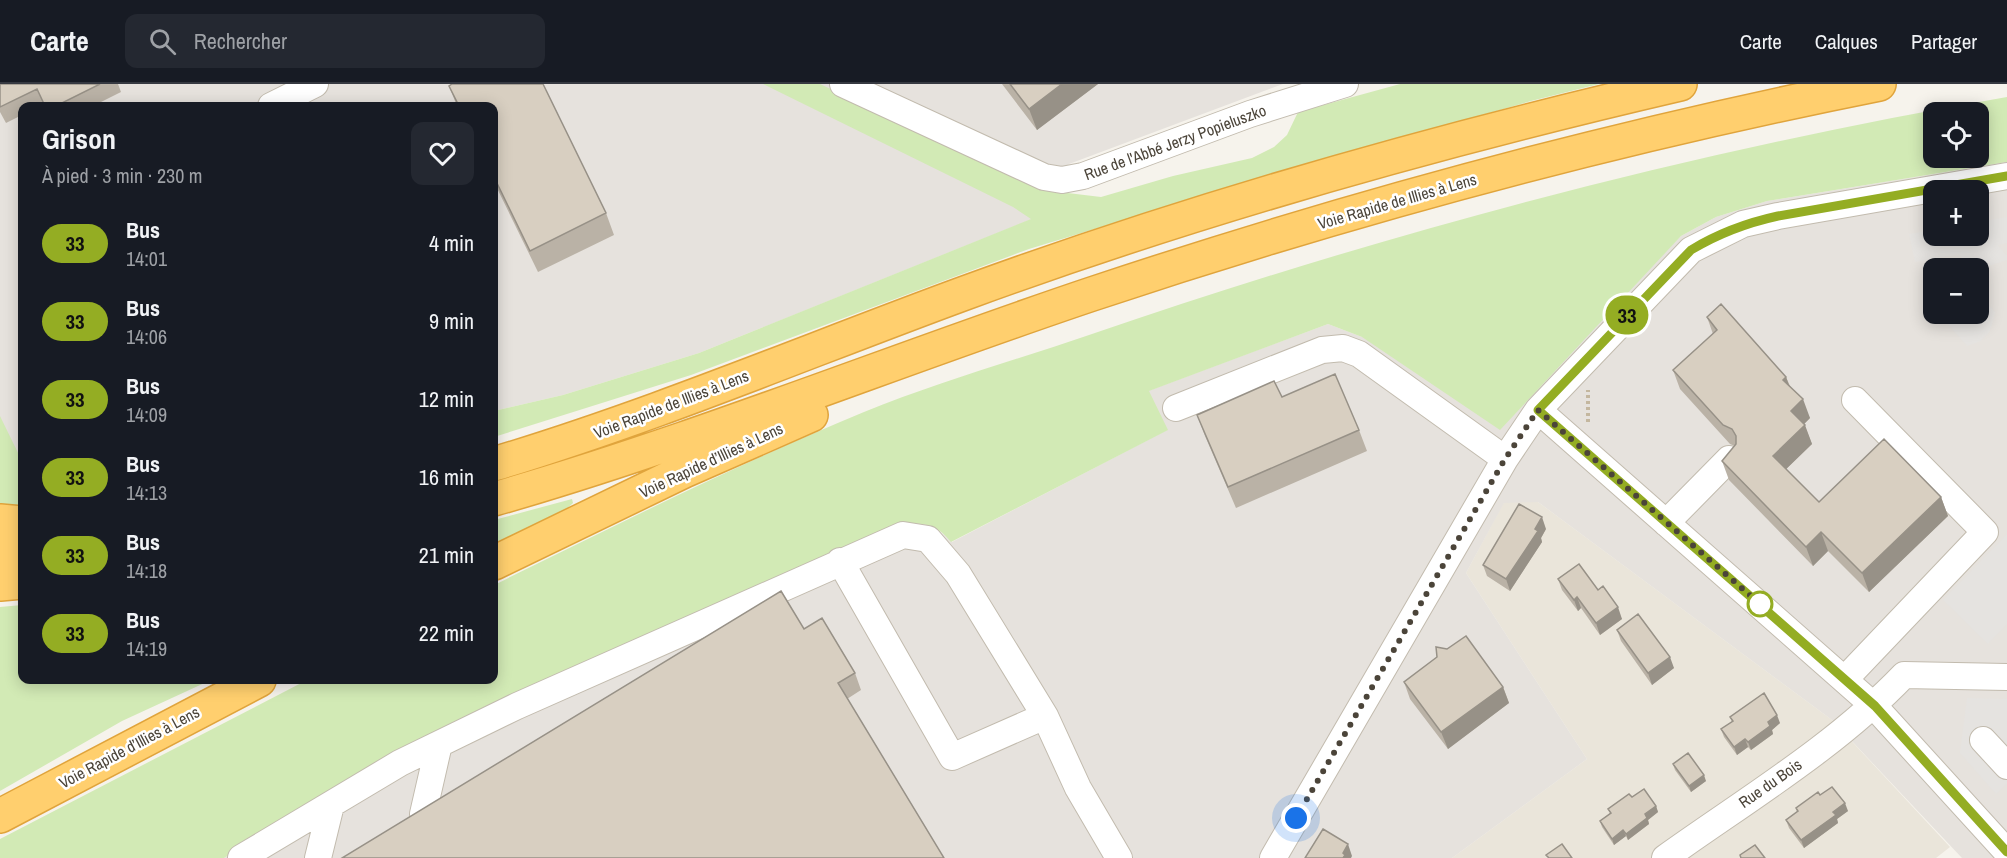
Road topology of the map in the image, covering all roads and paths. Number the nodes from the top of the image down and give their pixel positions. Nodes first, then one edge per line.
1 (315, 84) edge
2 (843, 84) edge
3 (1345, 84) edge
4 (1680, 84) edge
5 (1880, 84) edge
6 (279, 102) edge
7 (2007, 176) edge
8 (925, 352) junction
9 (1588, 386) dead end
10 (1855, 400) dead end
11 (1176, 408) dead end
12 (1538, 410) junction
13 (1505, 459) junction
14 (1729, 459) edge
15 (498, 463) edge
16 (1602, 468) junction
17 (498, 499) edge
18 (0, 520) edge
19 (18, 522) edge
20 (1666, 523) junction
21 (18, 549) edge
22 (0, 551) edge
23 (498, 561) edge
24 (840, 561) junction
25 (18, 582) edge
26 (0, 584) edge
27 (2007, 677) edge
28 (1845, 679) junction
29 (251, 684) edge
30 (1875, 706) junction
31 (1045, 716) junction
32 (1983, 740) dead end
33 (440, 744) junction
34 (2007, 766) edge
35 (331, 805) junction
36 (423, 813) edge
37 (0, 816) edge
38 (2007, 852) edge
39 (241, 858) edge
40 (318, 858) edge
41 (1119, 858) edge
42 (1273, 858) edge
43 (1665, 858) edge

1 - 6 street
2 - 3 street, Rue de l'Abbé Jerzy Popieluszko
4 - 15 highway, Voie Rapide de Illies à Lens
5 - 8 highway, Voie Rapide de Illies à Lens
7 - 12 street
8 - 17 highway, Voie Rapide de Illies à Lens
8 - 23 highway, Voie Rapide d’Illies à Lens
9 - 16 path
10 - 28 street
11 - 13 street
12 - 13 street
12 - 16 street
13 - 42 street
14 - 20 street
16 - 20 street
18 - 19 highway
20 - 28 street
21 - 22 highway
24 - 31 street
24 - 31 street
24 - 33 street
25 - 26 highway
27 - 30 street, Rue du Bois
28 - 30 street
29 - 37 highway, Voie Rapide d’Illies à Lens
30 - 38 street
30 - 43 street, Rue du Bois
31 - 41 street
32 - 34 street
33 - 35 street
33 - 36 street
35 - 39 street
35 - 40 street

